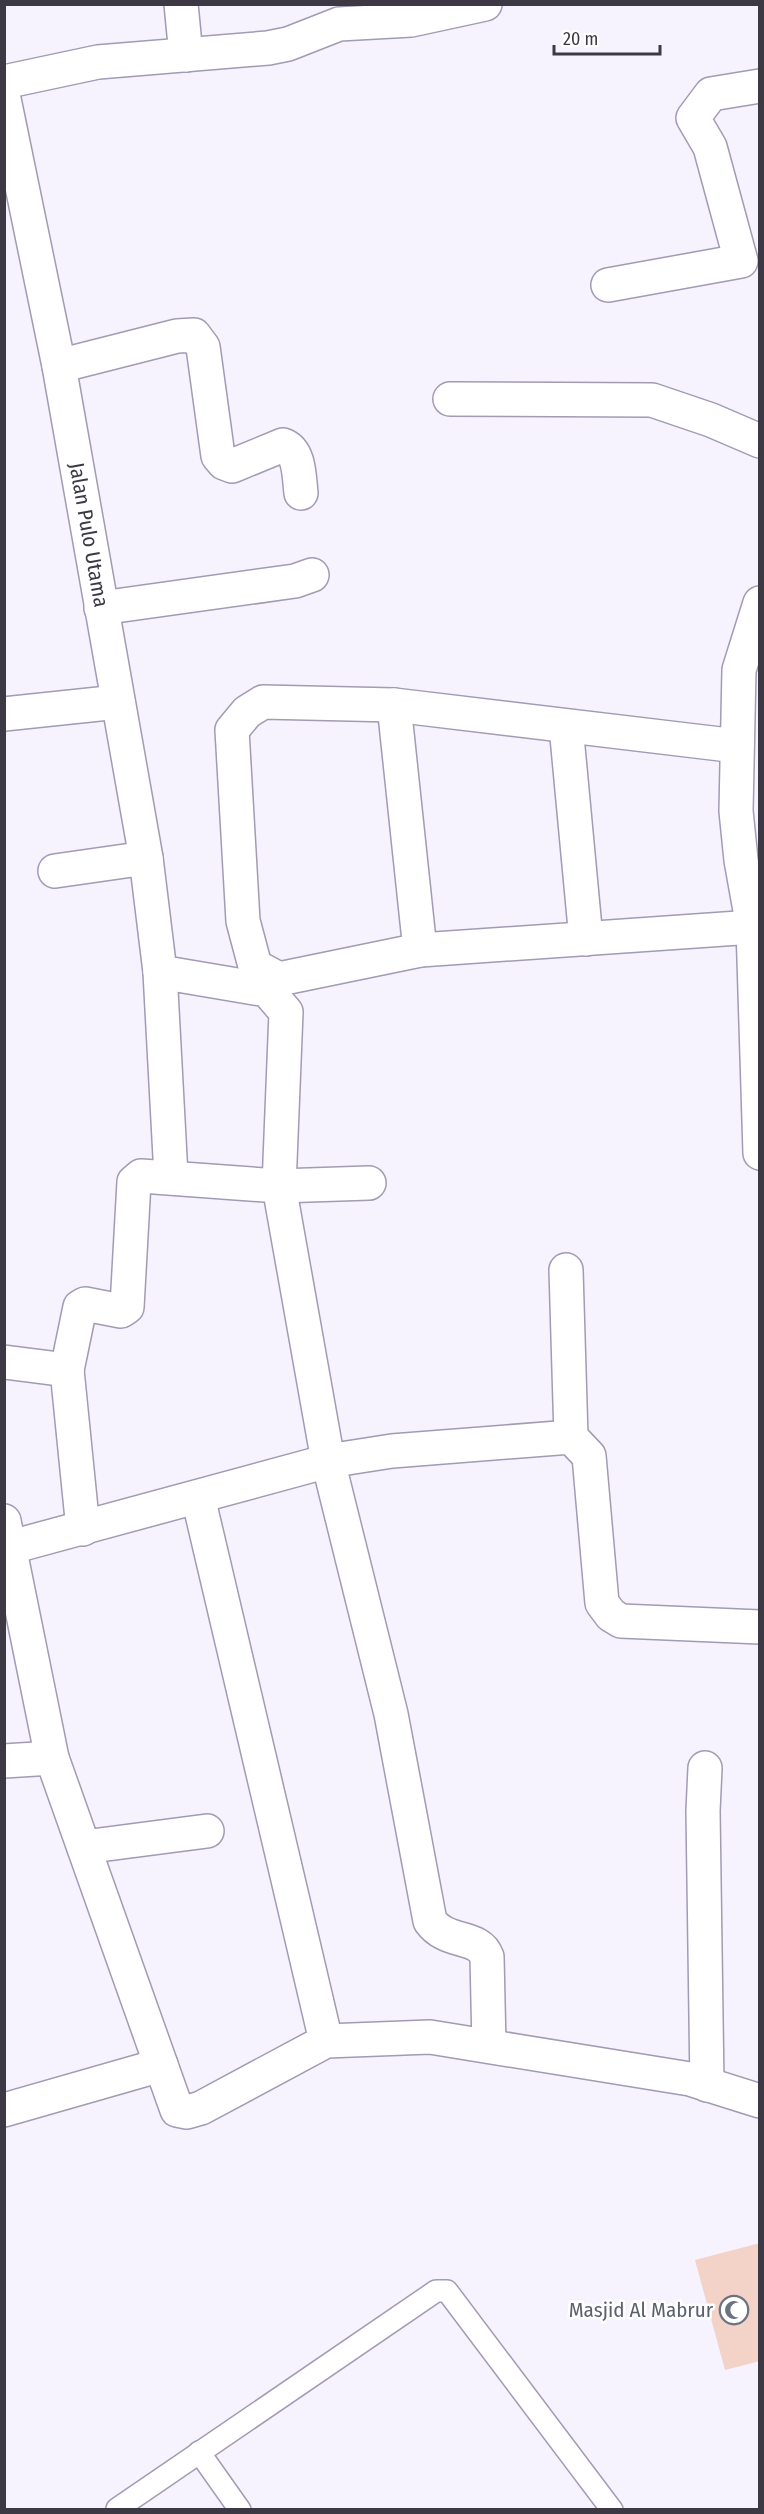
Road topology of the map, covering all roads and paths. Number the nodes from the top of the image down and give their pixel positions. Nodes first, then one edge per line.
1 (180, 4) edge
2 (486, 4) edge
3 (186, 55) junction
4 (4, 82) edge
5 (759, 86) edge
6 (6, 119) edge
7 (608, 285) dead end
8 (59, 366) junction
9 (450, 399) dead end
10 (759, 441) edge
11 (301, 493) dead end
12 (312, 575) dead end
13 (759, 603) edge
14 (101, 608) junction
15 (118, 702) junction
16 (394, 705) junction
17 (4, 714) edge
18 (566, 726) junction
19 (737, 746) junction
20 (146, 858) junction
21 (55, 871) dead end
22 (753, 927) junction
23 (586, 939) junction
24 (420, 950) junction
25 (160, 972) junction
26 (759, 1153) edge
27 (171, 1176) junction
28 (369, 1183) dead end
29 (279, 1186) junction
30 (566, 1270) dead end
31 (4, 1362) edge
32 (67, 1370) junction
33 (571, 1437) junction
34 (328, 1461) junction
35 (198, 1497) junction
36 (83, 1529) junction
37 (7, 1539) edge
38 (759, 1627) edge
39 (52, 1758) junction
40 (4, 1761) edge
41 (705, 1768) dead end
42 (207, 1831) dead end
43 (84, 1847) junction
44 (326, 2041) junction
45 (489, 2046) junction
46 (161, 2065) junction
47 (707, 2085) junction
48 (759, 2101) edge
49 (4, 2110) edge
50 (199, 2452) junction
51 (117, 2509) edge
52 (240, 2510) edge
53 (612, 2510) edge

1 - 3 street
2 - 3 street
3 - 4 street
5 - 7 street
6 - 8 street, Jalan Pulo Utama
8 - 11 street
8 - 14 street, Jalan Pulo Utama
9 - 10 street
12 - 14 street
13 - 19 street
14 - 15 street, Jalan Pulo Utama
15 - 17 street
15 - 20 street, Jalan Pulo Utama
16 - 18 street
16 - 24 street
16 - 24 street
18 - 19 street
18 - 23 street
19 - 22 street
20 - 21 street
20 - 25 street, Jalan Pulo Utama
22 - 23 street
22 - 26 street
23 - 24 street
25 - 27 street, Jalan Pulo Utama
25 - 29 street
27 - 29 street
27 - 32 street
28 - 29 street
29 - 34 street
30 - 33 street
31 - 32 street
32 - 36 street
33 - 34 street
33 - 38 street
34 - 35 street
34 - 45 street
35 - 36 street
35 - 44 street
36 - 37 street
37 - 39 street
39 - 40 street
39 - 43 street
41 - 47 street
42 - 43 street
43 - 46 street
44 - 45 street
44 - 46 street
45 - 47 street
46 - 49 street
47 - 48 street
50 - 51 lane
50 - 52 lane
50 - 53 lane

